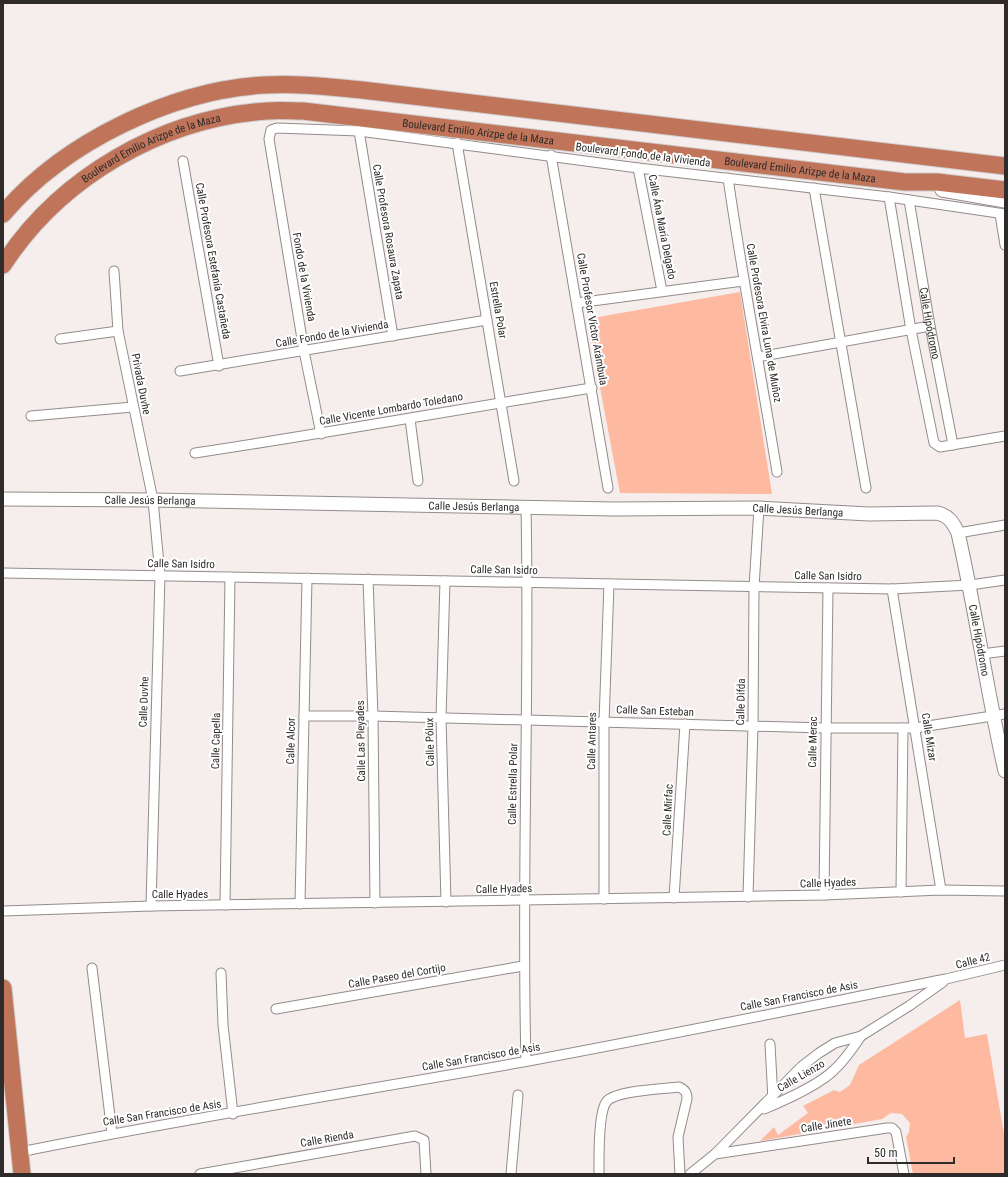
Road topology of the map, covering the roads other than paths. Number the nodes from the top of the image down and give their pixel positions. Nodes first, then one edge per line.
1 (277, 128) joint
2 (359, 131) junction
3 (457, 143) junction
4 (551, 155) junction
5 (183, 161) dead end
6 (1005, 166) edge
7 (638, 168) junction
8 (728, 178) junction
9 (905, 182) junction
10 (814, 188) junction
11 (1005, 190) edge
12 (888, 197) junction
13 (909, 200) junction
14 (1005, 201) edge
15 (3, 214) edge
16 (1002, 214) edge
17 (1005, 245) edge
18 (3, 265) edge
19 (114, 271) dead end
20 (743, 281) junction
21 (662, 291) junction
22 (577, 303) junction
23 (487, 320) junction
24 (930, 326) junction
25 (911, 330) junction
26 (118, 331) junction
27 (393, 336) junction
28 (60, 339) dead end
29 (840, 341) junction
30 (304, 351) junction
31 (758, 357) junction
32 (219, 366) junction
33 (180, 371) dead end
34 (592, 388) junction
35 (502, 402) junction
36 (133, 407) junction
37 (31, 416) dead end
38 (410, 418) junction
39 (321, 434) junction
40 (1005, 436) edge
41 (953, 445) junction
42 (195, 453) dead end
43 (777, 472) dead end
44 (418, 481) dead end
45 (514, 481) dead end
46 (608, 488) dead end
47 (866, 488) dead end
48 (3, 499) edge
49 (153, 500) junction
50 (526, 507) junction
51 (759, 508) junction
52 (944, 514) joint
53 (1005, 525) edge
54 (958, 533) junction
55 (3, 574) edge
56 (160, 576) junction
57 (230, 577) junction
58 (307, 578) junction
59 (368, 579) junction
60 (1005, 580) edge
61 (445, 581) junction
62 (528, 583) junction
63 (609, 584) junction
64 (970, 585) junction
65 (754, 587) junction
66 (828, 588) junction
67 (892, 589) junction
68 (1005, 650) edge
69 (982, 654) junction
70 (999, 714) edge
71 (304, 716) junction
72 (373, 716) junction
73 (441, 718) junction
74 (526, 720) junction
75 (604, 722) junction
76 (685, 724) junction
77 (753, 726) junction
78 (825, 728) junction
79 (903, 728) junction
80 (915, 728) junction
81 (1005, 771) edge
82 (941, 890) junction
83 (1005, 891) edge
84 (901, 892) junction
85 (824, 895) junction
86 (748, 897) junction
87 (674, 898) junction
88 (604, 899) junction
89 (524, 900) junction
90 (446, 902) junction
91 (375, 903) junction
92 (300, 904) junction
93 (225, 905) junction
94 (151, 906) junction
95 (3, 912) edge
96 (1005, 965) edge
97 (523, 966) junction
98 (92, 968) dead end
99 (221, 973) dead end
100 (946, 980) junction
101 (3, 988) edge
102 (276, 1009) dead end
103 (860, 1036) junction
104 (770, 1044) dead end
105 (526, 1061) junction
106 (518, 1095) dead end
107 (773, 1101) junction
108 (233, 1114) junction
109 (112, 1133) junction
110 (20, 1152) junction
111 (715, 1154) junction
112 (245, 1170) edge
113 (22, 1174) edge
114 (200, 1174) edge
115 (426, 1174) edge
116 (512, 1174) edge
117 (599, 1174) edge
118 (680, 1174) edge
119 (690, 1174) edge
120 (904, 1174) edge

1 - 2 street, Boulevard Fondo de la Vivienda
1 - 30 street, Fondo de la Vivienda
2 - 3 street, Boulevard Fondo de la Vivienda
2 - 27 street, Calle Profesora Rosaura Zapata
3 - 4 street, Boulevard Fondo de la Vivienda
3 - 23 street, Estrella Polar
4 - 7 street, Boulevard Fondo de la Vivienda
4 - 22 street, Calle Profesor Víctor Arámbula
5 - 32 street, Calle Profesora Estefanía Castañeda
6 - 15 highway
7 - 8 street, Boulevard Fondo de la Vivienda
7 - 21 street, Calle Ána María Delgado
8 - 10 street, Boulevard Fondo de la Vivienda
8 - 20 street, Calle Profesora Elvira Luna de Muñoz
9 - 11 highway, Boulevard Emilio Arizpe de la Maza
9 - 14 street
9 - 18 highway, Boulevard Emilio Arizpe de la Maza
10 - 12 street, Boulevard Fondo de la Vivienda
10 - 29 street
12 - 13 street, Boulevard Fondo de la Vivienda
12 - 25 street, Calle Hipódromo
13 - 16 street, Boulevard Fondo de la Vivienda
13 - 24 street, Calle Hipódromo
16 - 17 street
19 - 26 street, Privada Duvhe
20 - 21 street
20 - 31 street, Calle Profesora Elvira Luna de Muñoz
21 - 22 street
22 - 34 street, Calle Profesor Víctor Arámbula
23 - 27 street, Calle Fondo de la Vivienda
23 - 35 street, Estrella Polar
24 - 25 street
24 - 41 street, Calle Hipódromo
25 - 29 street
25 - 41 street, Calle Hipódromo
26 - 28 street
26 - 36 street, Privada Duvhe
27 - 30 street, Calle Fondo de la Vivienda
29 - 31 street
29 - 47 street
30 - 32 street, Calle Fondo de la Vivienda
30 - 39 street, Fondo de la Vivienda
31 - 43 street, Calle Profesora Elvira Luna de Muñoz
32 - 33 street, Calle Fondo de la Vivienda
34 - 35 street, Calle Vicente Lombardo Toledano
34 - 46 street, Calle Profesor Víctor Arámbula
35 - 38 street, Calle Vicente Lombardo Toledano
35 - 45 street, Estrella Polar
36 - 37 street
36 - 49 street, Privada Duvhe
38 - 39 street, Calle Vicente Lombardo Toledano
38 - 44 street
39 - 42 street, Calle Vicente Lombardo Toledano
40 - 41 street
48 - 49 street, Calle Jesús Berlanga
49 - 50 street, Calle Jesús Berlanga
49 - 56 street, Calle Duvhe
50 - 51 street, Calle Jesús Berlanga
50 - 62 street, Calle Estrella Polar
51 - 52 street, Calle Jesús Berlanga
51 - 65 street, Calle Difda
52 - 54 street, Calle Hipódromo
53 - 54 street
54 - 64 street, Calle Hipódromo
55 - 56 street, Calle San Isidro
56 - 57 street, Calle San Isidro
56 - 94 street, Calle Duvhe
57 - 58 street, Calle San Isidro
57 - 93 street, Calle Capella
58 - 59 street, Calle San Isidro
58 - 71 street, Calle Alcor
59 - 61 street, Calle San Isidro
59 - 72 street, Calle Las Pleyades
60 - 64 street, Calle San Isidro
61 - 62 street, Calle San Isidro
61 - 73 street, Calle Pólux
62 - 63 street, Calle San Isidro
62 - 74 street, Calle Estrella Polar
63 - 65 street, Calle San Isidro
63 - 75 street, Calle Antares
64 - 67 street, Calle San Isidro
64 - 69 street, Calle Hipódromo
65 - 66 street, Calle San Isidro
65 - 77 street, Calle Difda
66 - 67 street, Calle San Isidro
66 - 78 street, Calle Merac
67 - 80 street, Calle Mizar
68 - 69 street
69 - 70 street, Calle Hipódromo
70 - 80 street, Calle San Esteban
70 - 81 street, Calle Hipódromo
71 - 72 street, Calle San Esteban
71 - 92 street, Calle Alcor
72 - 73 street, Calle San Esteban
72 - 91 street, Calle Las Pleyades
73 - 74 street, Calle San Esteban
73 - 90 street, Calle Pólux
74 - 75 street, Calle San Esteban
74 - 89 street, Calle Estrella Polar
75 - 76 street, Calle San Esteban
75 - 88 street, Calle Antares
76 - 77 street, Calle San Esteban
76 - 87 street, Calle Mirfac
77 - 78 street, Calle San Esteban
77 - 86 street, Calle Difda
78 - 79 street, Calle San Esteban
78 - 85 street, Calle Merac
79 - 80 street, Calle San Esteban
79 - 84 street
80 - 82 street, Calle Mizar
82 - 83 street, Calle Hyades
82 - 84 street, Calle Hyades
84 - 85 street, Calle Hyades
85 - 86 street, Calle Hyades
86 - 87 street, Calle Hyades
87 - 88 street, Calle Hyades
88 - 89 street, Calle Hyades
89 - 90 street, Calle Hyades
89 - 97 street, Calle Estrella Polar
90 - 91 street, Calle Hyades
91 - 92 street, Calle Hyades
92 - 93 street, Calle Hyades
93 - 94 street, Calle Hyades
94 - 95 street, Calle Hyades
96 - 100 street, Calle 42
97 - 102 street, Calle Paseo del Cortijo
97 - 105 street, Calle Estrella Polar
98 - 109 street
99 - 108 street
100 - 103 street, Calle Lienzo
100 - 105 street, Calle San Francisco de Asis
101 - 110 highway
103 - 107 street, Calle Lienzo
103 - 107 street, Calle Lienzo
104 - 107 street
105 - 108 street, Calle San Francisco de Asis
106 - 116 street
107 - 111 street, Calle Lienzo
108 - 109 street, Calle San Francisco de Asis
109 - 110 street, Calle San Francisco de Asis
110 - 113 highway
111 - 119 street, Calle Lienzo
111 - 120 street, Calle Jinete
112 - 114 street, Calle Rienda
112 - 115 street, Calle Rienda
117 - 118 street

